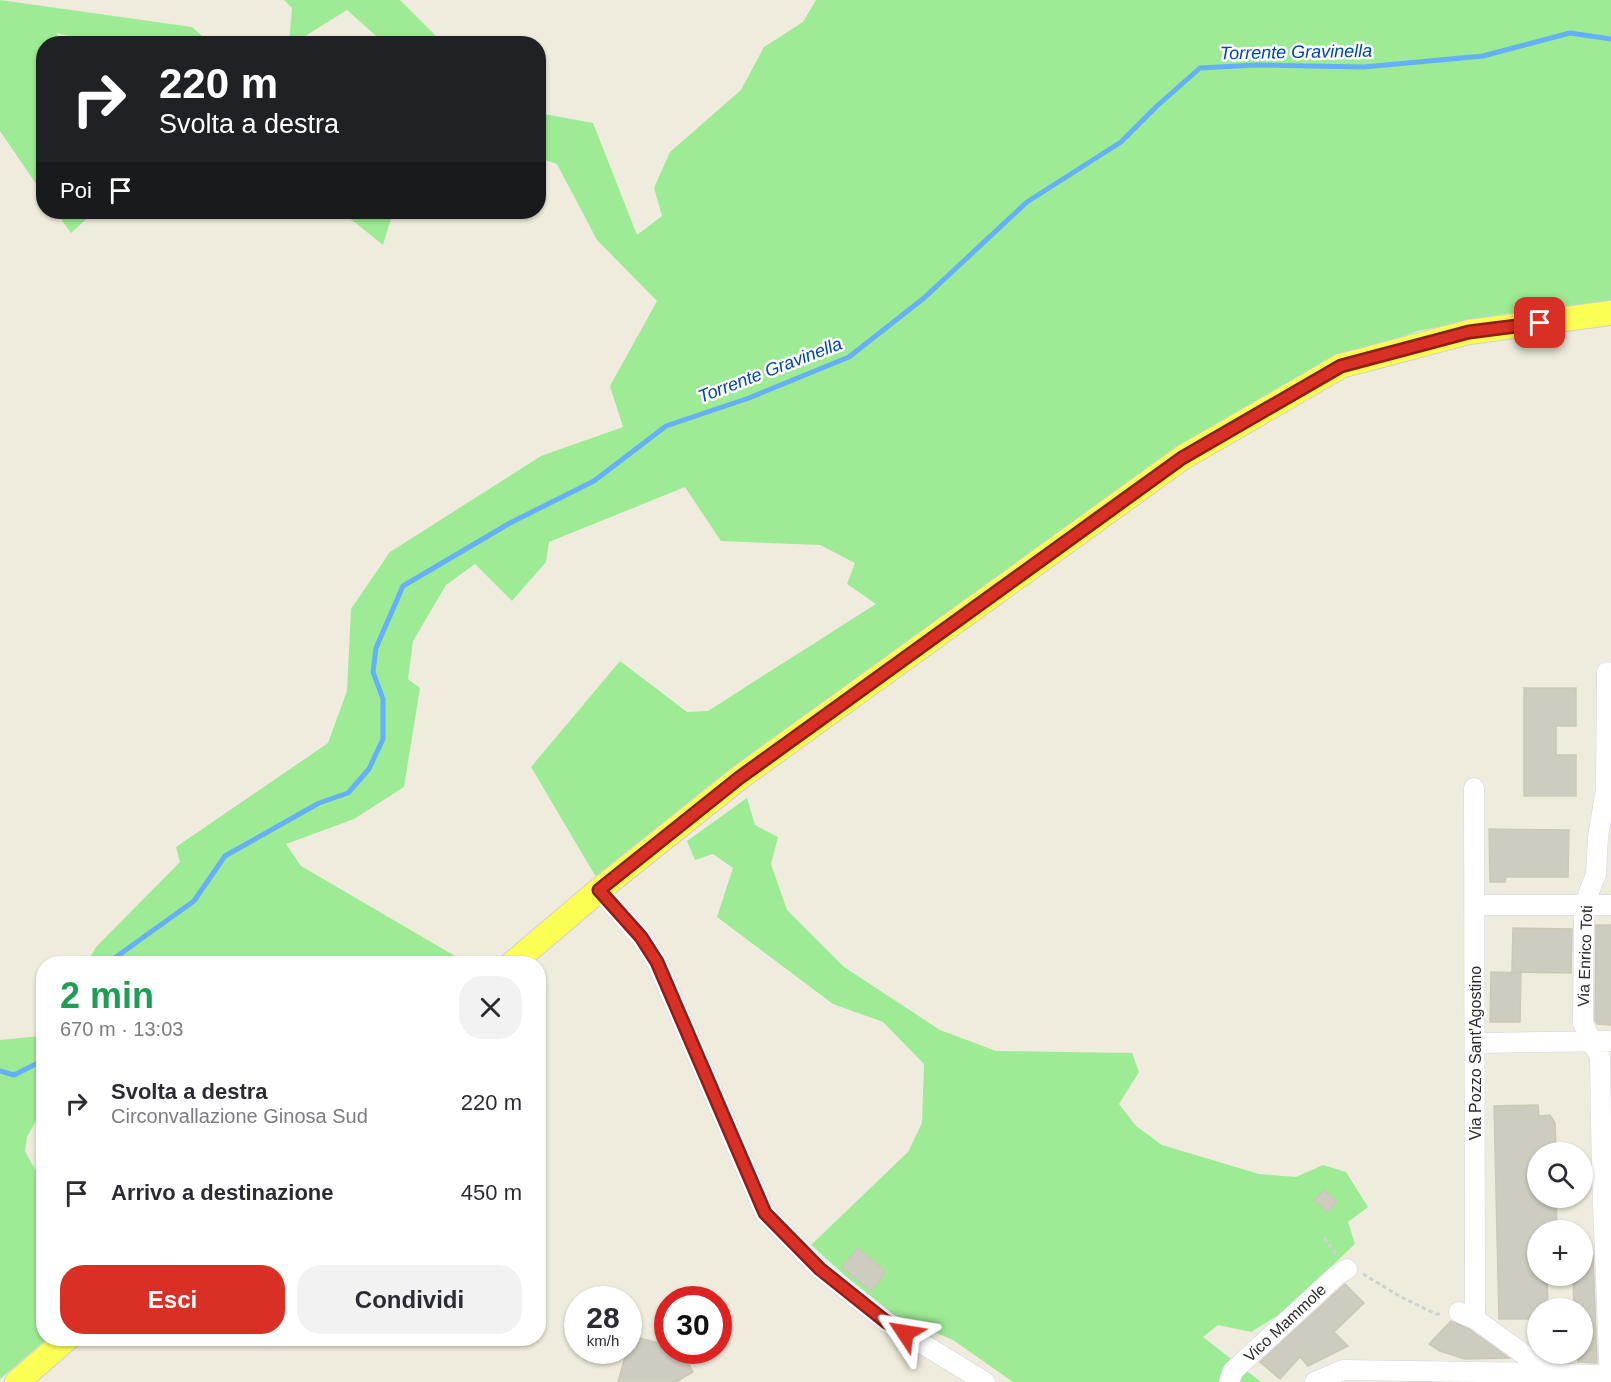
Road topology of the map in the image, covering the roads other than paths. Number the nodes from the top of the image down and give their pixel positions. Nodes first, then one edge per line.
1 (1611, 313) edge
2 (1607, 672) dead end
3 (1474, 788) dead end
4 (1605, 836) edge
5 (599, 890) junction
6 (1611, 904) edge
7 (1474, 905) junction
8 (1584, 905) junction
9 (521, 956) edge
10 (1590, 1041) junction
11 (1611, 1041) edge
12 (1475, 1043) junction
13 (1607, 1178) edge
14 (1608, 1248) edge
15 (1347, 1269) road end
16 (1609, 1302) edge
17 (59, 1346) edge
18 (1550, 1373) junction
19 (1610, 1378) edge
20 (17, 1382) edge
21 (985, 1382) edge
22 (1229, 1382) edge
23 (1315, 1382) edge

1 - 5 main road
2 - 4 street, Via Enrico Toti
3 - 7 street, Via Pozzo Sant'Agostino
4 - 8 street, Via Enrico Toti
5 - 9 main road
5 - 21 street
6 - 8 street
7 - 8 street
7 - 12 street, Via Pozzo Sant'Agostino
8 - 10 street, Via Enrico Toti
10 - 11 street
10 - 12 street
10 - 13 street, Via Enrico Toti
12 - 18 street, Via Pozzo Sant'Agostino
13 - 14 street, Via Enrico Toti
14 - 16 street, Via Enrico Toti
15 - 22 street, Vico Mammole
16 - 19 street, Via Enrico Toti
17 - 20 main road
18 - 19 street
18 - 23 street

